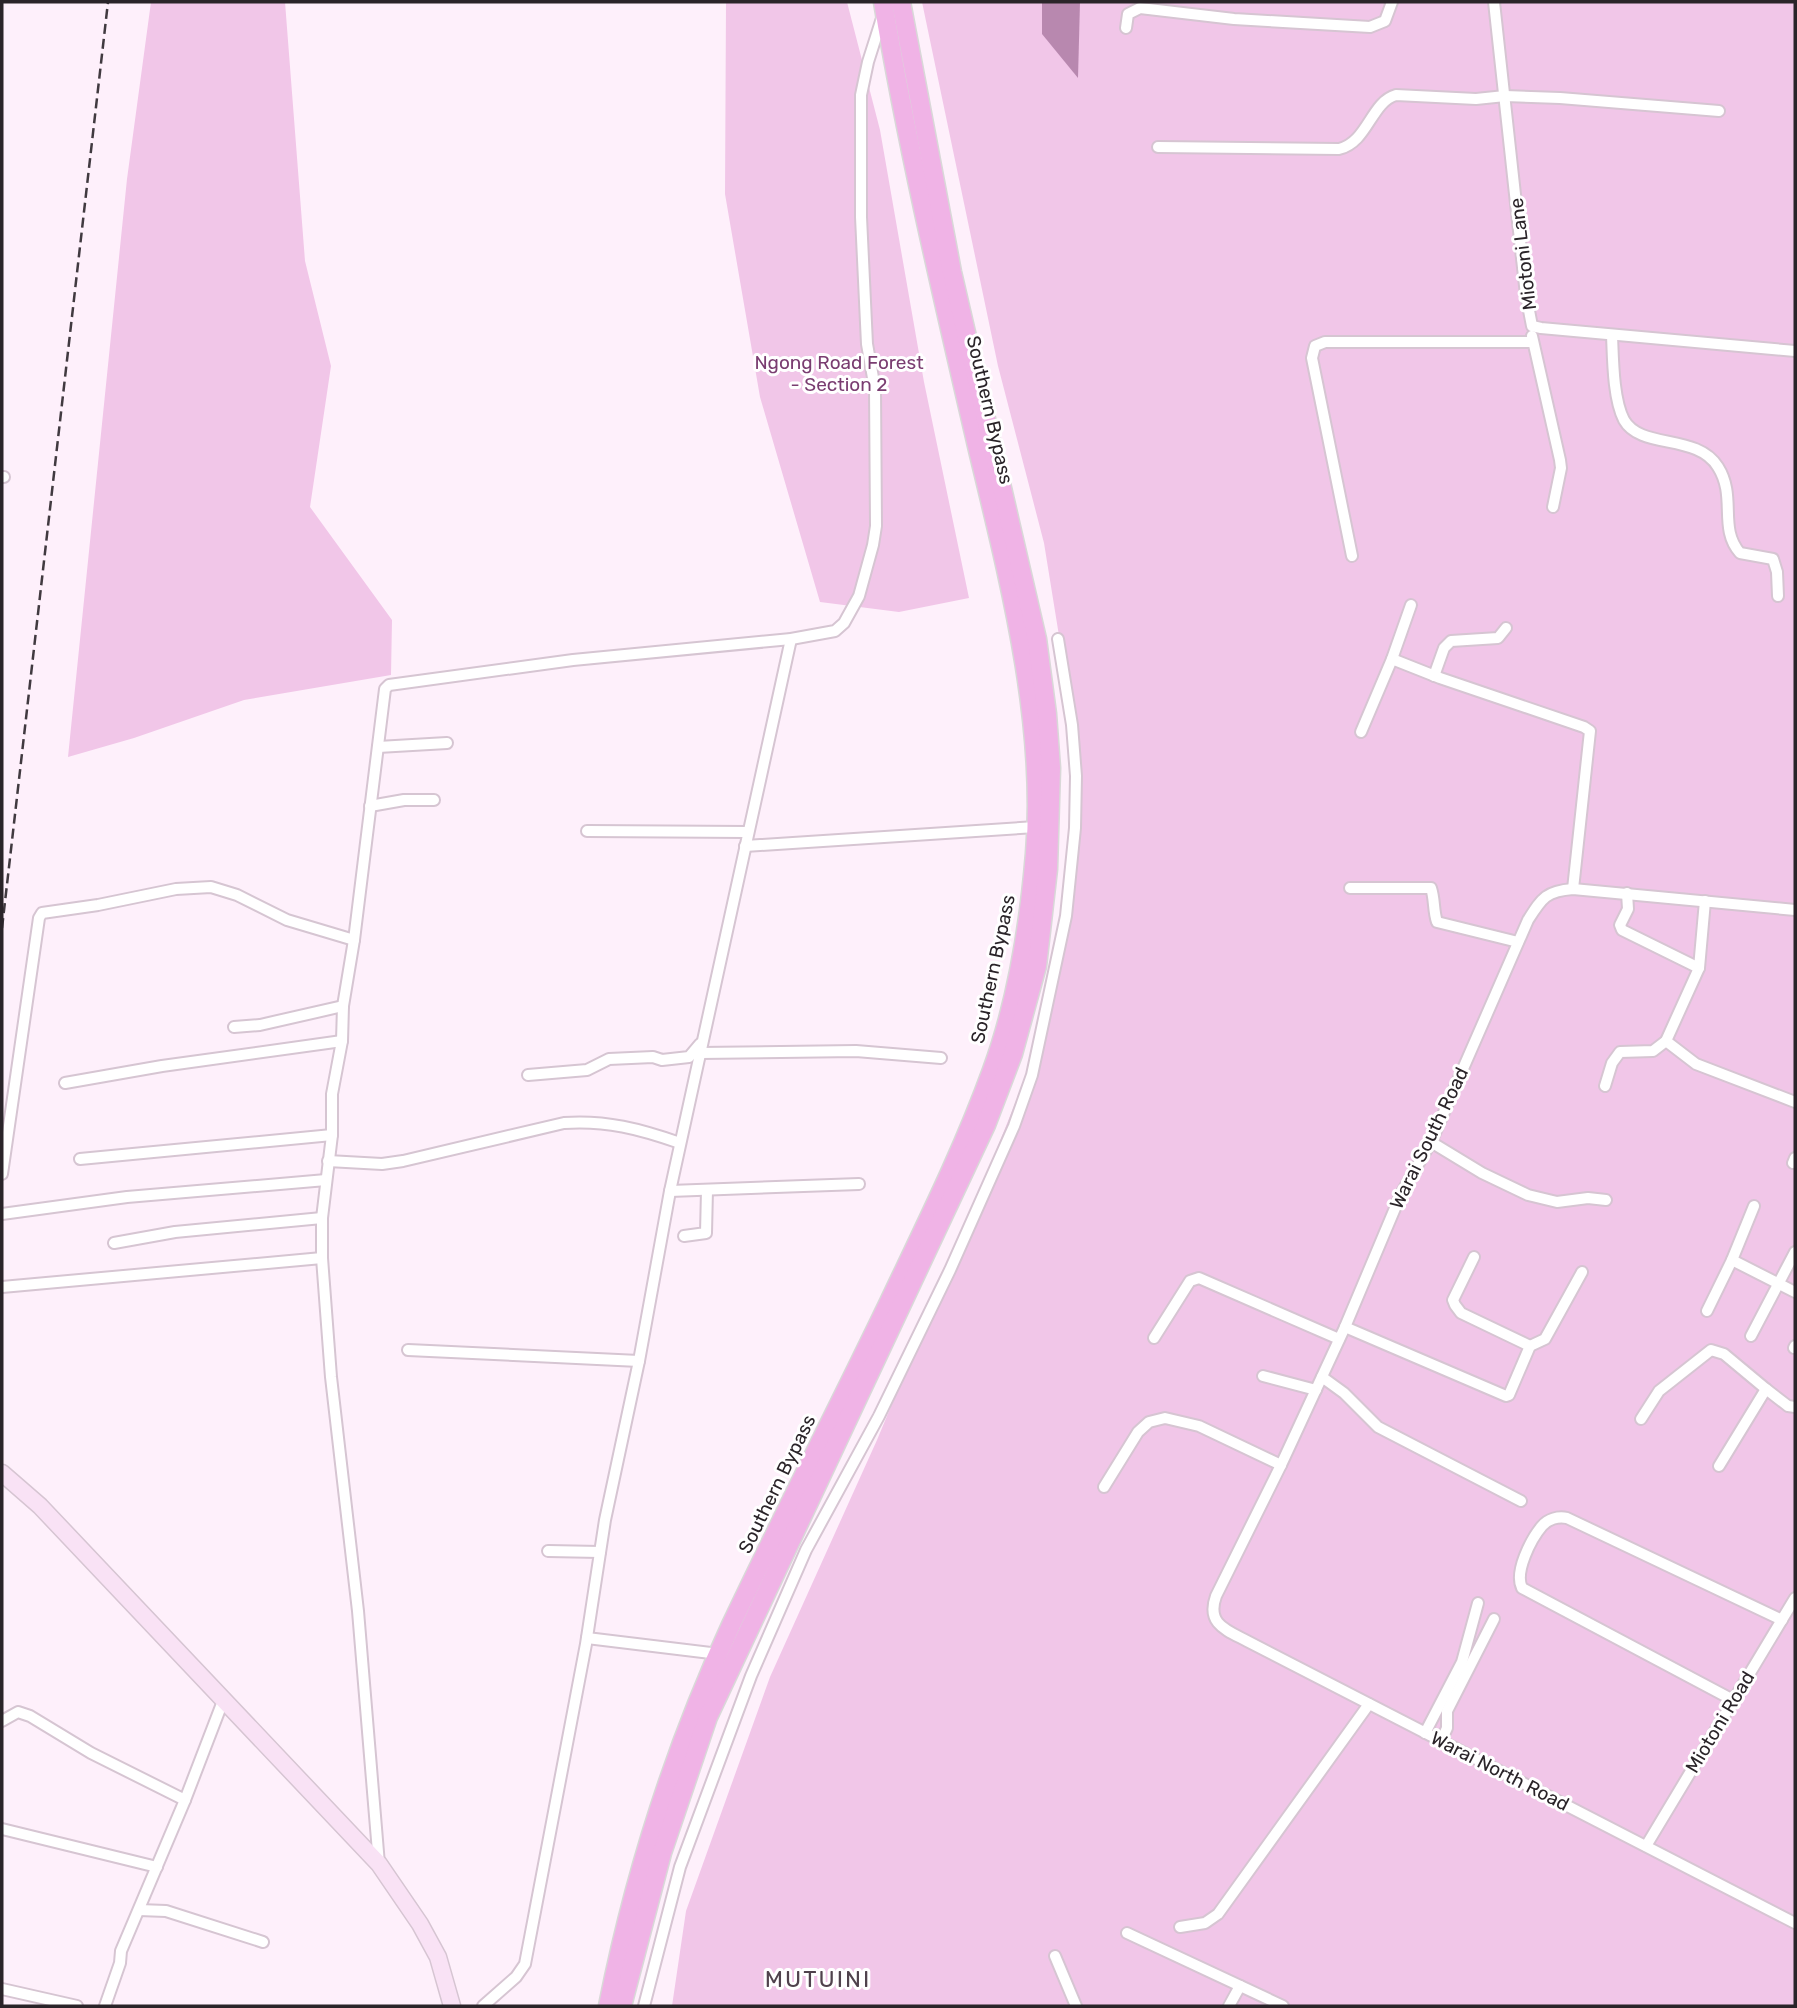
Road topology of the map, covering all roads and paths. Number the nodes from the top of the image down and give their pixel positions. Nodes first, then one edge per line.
1 (901, 2) edge
2 (1392, 2) edge
3 (1494, 2) edge
4 (884, 6) edge
5 (1126, 28) dead end
6 (1506, 96) junction
7 (1719, 111) dead end
8 (1158, 147) dead end
9 (1532, 326) junction
10 (1612, 335) junction
11 (1532, 342) junction
12 (1795, 351) edge
13 (1553, 507) dead end
14 (1352, 556) dead end
15 (1778, 596) dead end
16 (1411, 604) dead end
17 (1506, 628) dead end
18 (791, 639) junction
19 (1058, 639) dead end
20 (1392, 659) junction
21 (1434, 676) junction
22 (1361, 732) dead end
23 (447, 743) dead end
24 (378, 747) junction
25 (434, 800) dead end
26 (370, 806) junction
27 (1035, 827) junction
28 (587, 831) dead end
29 (747, 832) junction
30 (745, 846) junction
31 (1350, 888) dead end
32 (1573, 889) junction
33 (1627, 892) junction
34 (1705, 901) junction
35 (1795, 910) edge
36 (354, 940) junction
37 (1518, 942) junction
38 (1699, 968) junction
39 (343, 1006) junction
40 (234, 1027) dead end
41 (342, 1041) junction
42 (1666, 1041) junction
43 (701, 1047) junction
44 (941, 1058) dead end
45 (528, 1075) dead end
46 (65, 1083) dead end
47 (1605, 1086) dead end
48 (1795, 1102) edge
49 (332, 1135) junction
50 (1431, 1142) junction
51 (680, 1143) junction
52 (79, 1159) dead end
53 (328, 1161) junction
54 (2, 1174) edge
55 (326, 1180) junction
56 (859, 1184) dead end
57 (707, 1189) junction
58 (670, 1191) junction
59 (1606, 1200) dead end
60 (1754, 1206) dead end
61 (2, 1214) edge
62 (322, 1218) junction
63 (684, 1236) dead end
64 (114, 1243) dead end
65 (1795, 1252) edge
66 (1474, 1257) dead end
67 (322, 1258) junction
68 (1732, 1260) junction
69 (1582, 1272) dead end
70 (1779, 1284) junction
71 (2, 1287) edge
72 (1795, 1292) edge
73 (1707, 1311) dead end
74 (1345, 1327) junction
75 (1751, 1336) dead end
76 (1154, 1338) dead end
77 (1339, 1339) junction
78 (1530, 1346) junction
79 (408, 1350) dead end
80 (639, 1361) junction
81 (1263, 1376) dead end
82 (1322, 1377) junction
83 (1766, 1389) junction
84 (1316, 1390) junction
85 (1795, 1407) edge
86 (1641, 1419) dead end
87 (1281, 1465) junction
88 (1719, 1466) dead end
89 (2, 1473) edge
90 (1104, 1487) dead end
91 (1521, 1501) dead end
92 (548, 1551) dead end
93 (600, 1552) junction
94 (1795, 1598) edge
95 (1478, 1603) dead end
96 (1212, 1612) joint
97 (1494, 1619) dead end
98 (1782, 1620) junction
99 (587, 1638) junction
100 (719, 1654) junction
101 (1733, 1700) junction
102 (223, 1701) junction
103 (1368, 1704) junction
104 (2, 1721) edge
105 (1425, 1733) junction
106 (1441, 1741) junction
107 (185, 1800) junction
108 (2, 1829) edge
109 (1646, 1846) junction
110 (379, 1864) junction
111 (157, 1867) junction
112 (139, 1910) junction
113 (1795, 1923) edge
114 (1180, 1927) dead end
115 (1127, 1933) dead end
116 (263, 1942) dead end
117 (1055, 1956) dead end
118 (1240, 1986) junction
119 (2, 1989) edge
120 (78, 2006) edge
121 (105, 2006) edge
122 (453, 2006) edge
123 (483, 2006) edge
124 (608, 2006) edge
125 (622, 2006) edge
126 (644, 2006) edge
127 (1076, 2006) edge
128 (1229, 2006) edge
129 (1283, 2006) edge

1 - 125 highway, Southern Bypass
2 - 5 street
3 - 6 street, Miotoni Lane
4 - 18 street
4 - 27 highway, Southern Bypass
6 - 7 street
6 - 8 street
6 - 9 street, Miotoni Lane
9 - 10 street, Miotoni Lane
9 - 11 street
10 - 12 street, Miotoni Lane
10 - 15 street
11 - 13 street
11 - 14 street
16 - 20 street
17 - 21 street
18 - 24 street
18 - 29 street
19 - 126 street
20 - 21 street
20 - 22 street
21 - 32 street
23 - 24 street
24 - 26 street
25 - 26 street
26 - 36 street
27 - 30 street
27 - 100 highway, Southern Bypass
28 - 29 street
29 - 30 street
30 - 43 street
31 - 37 street
32 - 33 street, Warai South Road
32 - 37 street, Warai South Road
33 - 34 street, Warai South Road
33 - 38 street
34 - 35 street, Warai South Road
34 - 38 street
36 - 39 street
36 - 54 street
37 - 50 street, Warai South Road
38 - 42 street
39 - 40 street
39 - 41 street
41 - 46 street
41 - 49 street
42 - 47 street
42 - 48 street
43 - 44 street
43 - 45 street
43 - 51 street
49 - 52 street
49 - 53 street
50 - 59 street
50 - 74 street, Warai South Road
51 - 53 street
51 - 58 street
53 - 55 street
55 - 61 street
55 - 62 street
56 - 57 street
57 - 58 street
57 - 63 street
58 - 80 street
60 - 68 street
62 - 64 street
62 - 67 street
65 - 70 street
66 - 78 street
67 - 71 street
67 - 110 street
68 - 70 street
68 - 73 street
69 - 78 street
70 - 72 street
70 - 75 street
74 - 77 street, Warai South Road
74 - 78 street
76 - 77 street
77 - 82 street, Warai South Road
79 - 80 street
80 - 93 street
81 - 84 street
82 - 84 street, Warai South Road
82 - 91 street
83 - 85 street
83 - 86 street
83 - 88 street
84 - 87 street, Warai South Road
87 - 90 street
87 - 96 street, Warai South Road
89 - 102 main road
92 - 93 street
93 - 99 street
94 - 98 street, Miotoni Road
95 - 105 street
96 - 103 street, Warai North Road
97 - 106 street
98 - 101 street, Miotoni Road
98 - 101 street
99 - 100 street
99 - 123 street
100 - 124 highway, Southern Bypass
101 - 109 street, Miotoni Road
102 - 107 street
102 - 110 main road
103 - 105 street, Warai North Road
103 - 114 street
104 - 107 street
105 - 106 street, Warai North Road
106 - 109 street, Warai North Road
107 - 111 street
108 - 111 street
109 - 113 street, Warai North Road
110 - 122 main road
111 - 112 street
112 - 116 street
112 - 121 street
115 - 118 street
117 - 127 street
118 - 128 street
118 - 129 street
119 - 120 street

